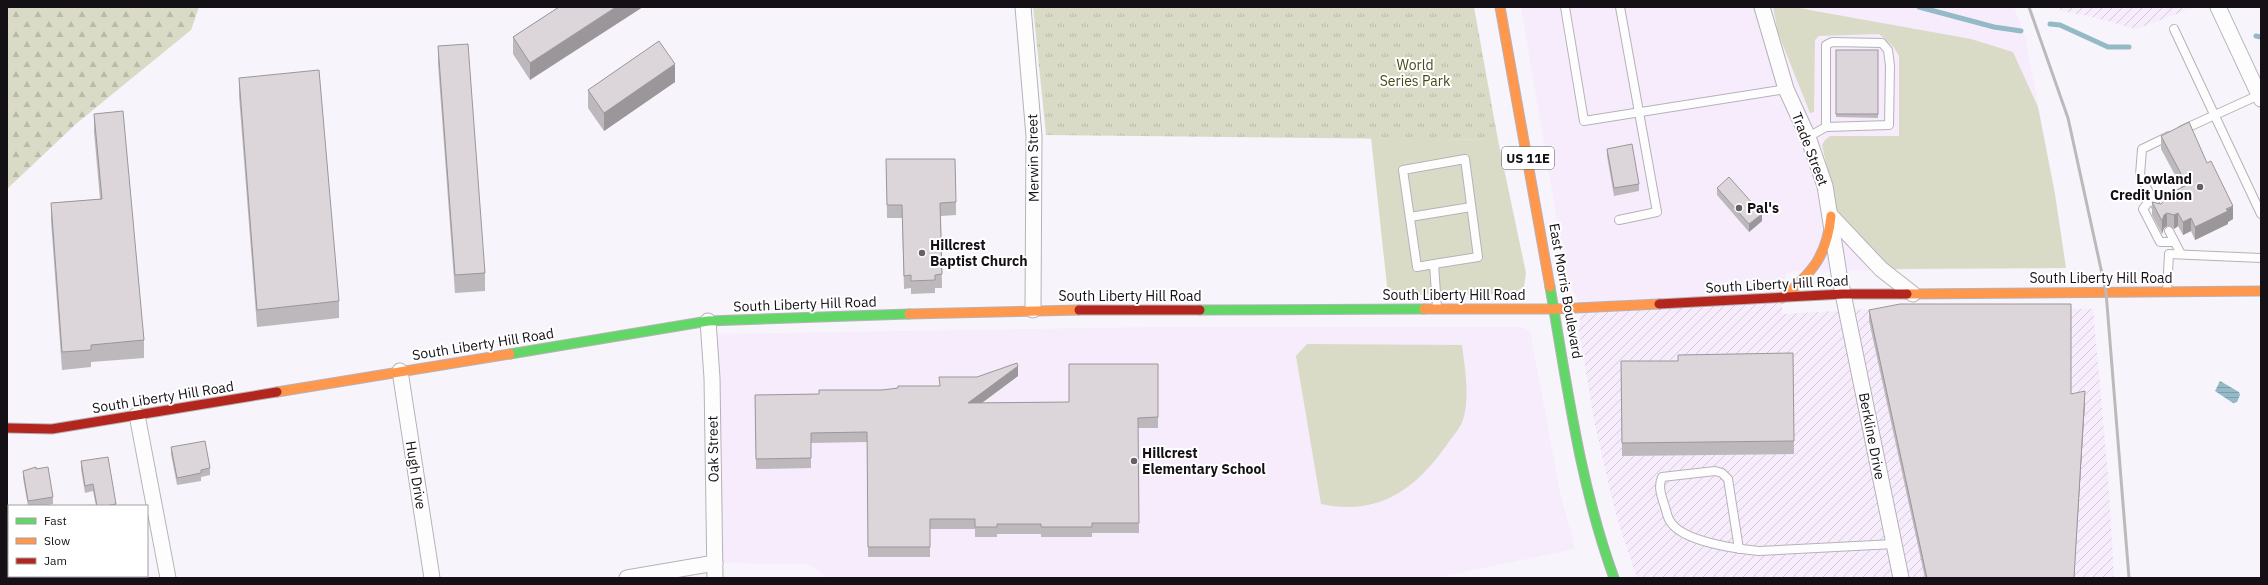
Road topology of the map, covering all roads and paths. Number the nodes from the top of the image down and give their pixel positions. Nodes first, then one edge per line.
1 (1023, 7) edge
2 (1500, 7) edge
3 (1565, 7) edge
4 (1620, 7) edge
5 (1762, 7) edge
6 (2218, 7) edge
7 (2174, 29) dead end
8 (1786, 88) junction
9 (2260, 97) edge
10 (1638, 112) junction
11 (2214, 115) junction
12 (1826, 127) junction
13 (1808, 137) junction
14 (2152, 197) junction
15 (1472, 207) junction
16 (2159, 212) edge
17 (2261, 214) edge
18 (1831, 216) junction
19 (1410, 217) junction
20 (1619, 220) dead end
21 (2169, 231) dead end
22 (2174, 242) junction
23 (2181, 254) junction
24 (2261, 258) edge
25 (1434, 264) junction
26 (2261, 291) edge
27 (2167, 292) junction
28 (1843, 294) junction
29 (1913, 294) junction
30 (1782, 298) junction
31 (1437, 308) junction
32 (1555, 309) junction
33 (1033, 310) junction
34 (708, 321) junction
35 (400, 371) junction
36 (137, 414) junction
37 (7, 428) edge
38 (1894, 544) junction
39 (1739, 549) junction
40 (715, 571) edge
41 (168, 578) edge
42 (432, 578) edge
43 (627, 578) edge
44 (1614, 578) edge
45 (1901, 578) edge

1 - 33 street, Merwin Street
2 - 32 street, East Morris Boulevard / US 11E
3 - 10 lane
4 - 10 lane
5 - 8 street, Trade Street
6 - 9 street
7 - 11 lane
8 - 10 lane
8 - 13 street, Trade Street
9 - 11 lane
10 - 20 lane
11 - 14 lane
11 - 17 lane
12 - 12 lane
12 - 13 lane
13 - 18 street, Trade Street
14 - 16 lane
14 - 22 lane
15 - 19 lane
15 - 19 lane
15 - 25 lane
18 - 28 street, Trade Street
18 - 29 street
18 - 30 street
19 - 25 lane
21 - 22 lane
22 - 23 lane
23 - 24 lane
23 - 27 lane
25 - 31 lane
26 - 27 street, South Liberty Hill Road
27 - 29 street, South Liberty Hill Road
28 - 29 street, South Liberty Hill Road
28 - 30 street, South Liberty Hill Road
28 - 38 street, Berkline Drive
30 - 32 street, South Liberty Hill Road
31 - 32 street, South Liberty Hill Road
31 - 33 street, South Liberty Hill Road
32 - 44 street, East Morris Boulevard / US 11E
33 - 34 street, South Liberty Hill Road
34 - 35 street, South Liberty Hill Road
34 - 40 street, Oak Street
35 - 36 street, South Liberty Hill Road
35 - 42 street, Hugh Drive
36 - 37 street, South Liberty Hill Road
36 - 41 street
38 - 39 lane
38 - 45 street, Berkline Drive
39 - 39 lane
40 - 43 street

